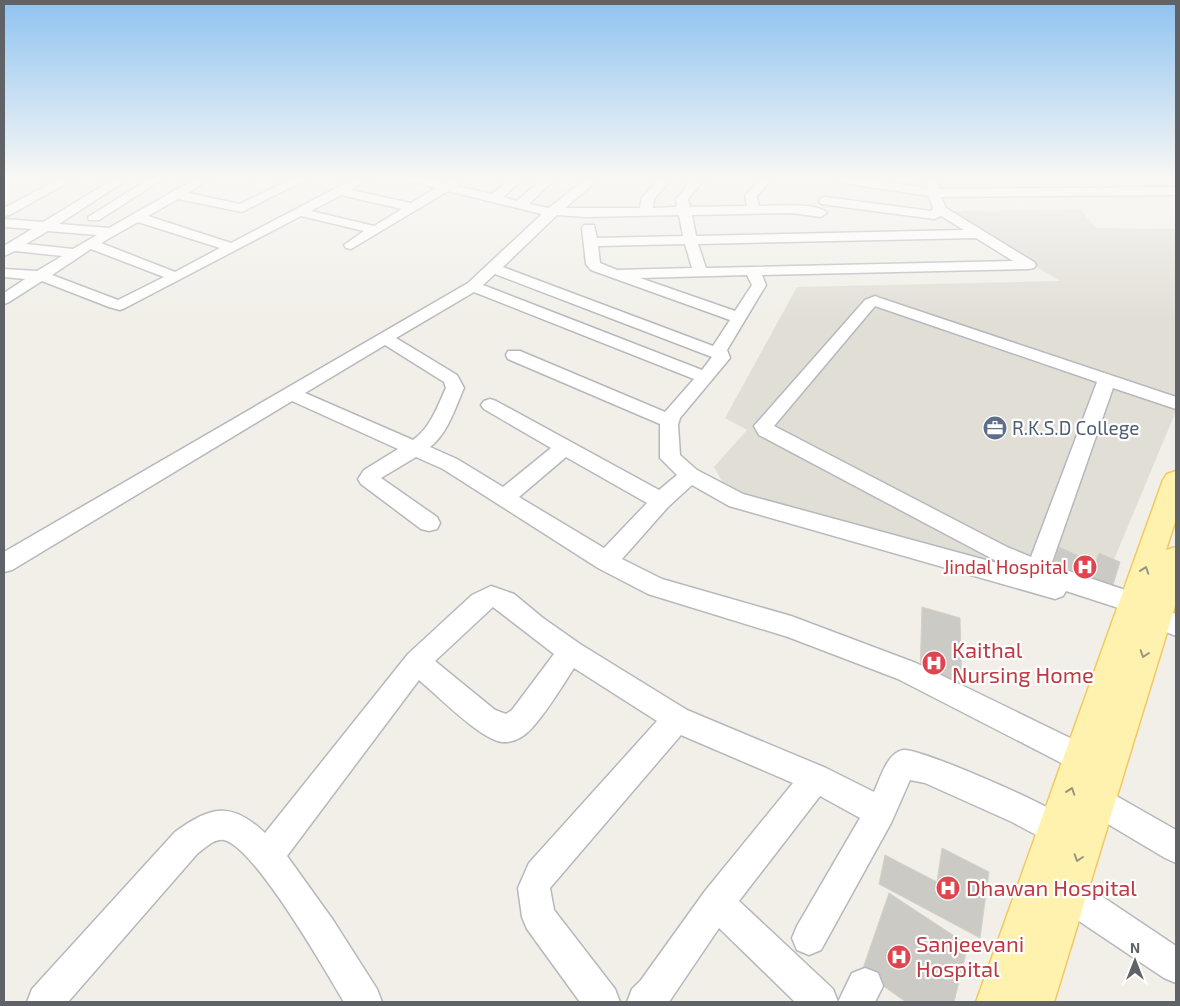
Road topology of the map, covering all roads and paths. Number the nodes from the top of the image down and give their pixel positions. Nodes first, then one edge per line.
1 (44, 226) joint
2 (122, 226) edge
3 (165, 226) edge
4 (274, 226) edge
5 (359, 226) edge
6 (382, 226) edge
7 (538, 226) edge
8 (588, 226) edge
9 (687, 226) edge
10 (829, 226) edge
11 (966, 226) edge
12 (376, 230) junction
13 (112, 232) junction
14 (979, 234) junction
15 (832, 237) junction
16 (690, 239) junction
17 (591, 242) junction
18 (90, 244) junction
19 (351, 245) dead end
20 (233, 248) junction
21 (8, 250) edge
22 (76, 253) junction
23 (493, 268) junction
24 (850, 268) junction
25 (752, 270) junction
26 (700, 271) junction
27 (4, 273) edge
28 (617, 274) junction
29 (41, 276) junction
30 (176, 277) junction
31 (473, 286) junction
32 (4, 298) edge
33 (739, 318) junction
34 (384, 338) junction
35 (721, 354) junction
36 (514, 355) dead end
37 (705, 377) junction
38 (1107, 379) junction
39 (291, 394) junction
40 (1176, 403) edge
41 (490, 405) dead end
42 (670, 421) junction
43 (416, 448) junction
44 (564, 448) junction
45 (690, 474) junction
46 (1176, 480) edge
47 (504, 498) junction
48 (661, 501) junction
49 (1171, 514) edge
50 (429, 523) dead end
51 (1176, 558) edge
52 (606, 561) junction
53 (4, 564) edge
54 (1038, 570) junction
55 (1150, 614) edge
56 (572, 652) junction
57 (416, 662) junction
58 (677, 719) junction
59 (1095, 777) junction
60 (816, 778) junction
61 (880, 812) junction
62 (1057, 831) junction
63 (1176, 846) edge
64 (266, 857) junction
65 (1067, 893) junction
66 (717, 903) junction
67 (809, 938) dead end
68 (1176, 966) edge
69 (654, 999) edge
70 (44, 1002) edge
71 (364, 1002) edge
72 (602, 1002) edge
73 (820, 1002) edge
74 (998, 1002) edge
75 (1032, 1002) edge

1 - 13 street
1 - 21 street
2 - 13 street
3 - 20 street
4 - 20 street
5 - 12 street
6 - 12 street
7 - 23 street
8 - 17 street
9 - 16 street
10 - 15 street
11 - 14 street
12 - 19 street
13 - 18 street
14 - 15 street
14 - 24 street
15 - 16 street
15 - 24 street
16 - 17 street
16 - 26 street
17 - 28 street
18 - 22 street
18 - 30 street
20 - 30 street
21 - 22 street
22 - 29 street
23 - 31 street
23 - 35 street
24 - 25 street
25 - 26 street
25 - 33 street
26 - 28 street
27 - 29 street
28 - 33 street
29 - 30 street
29 - 32 street
31 - 34 street
31 - 37 street
33 - 35 street
34 - 39 street
34 - 43 street
35 - 37 street
36 - 42 street
37 - 42 street
38 - 40 street
38 - 54 street
38 - 54 street
39 - 43 street
39 - 53 street
41 - 44 street
42 - 45 street
43 - 47 street
43 - 50 street
44 - 47 street
44 - 48 street
45 - 48 street
45 - 55 street
46 - 49 main road
47 - 52 street
48 - 52 street
55 -> 49 main road
51 - 55 main road
52 - 59 street
54 - 55 street
55 - 59 main road
56 - 57 street
56 - 57 street
56 - 58 street
57 - 64 street
58 - 60 street
58 - 72 street
62 -> 59 main road
59 - 63 street
59 -> 65 main road
60 - 61 street
60 - 66 street
61 - 62 street
61 - 67 street
62 - 74 main road
64 - 70 street
64 - 71 street
65 - 68 street
65 - 75 main road
66 - 69 street
66 - 73 street

